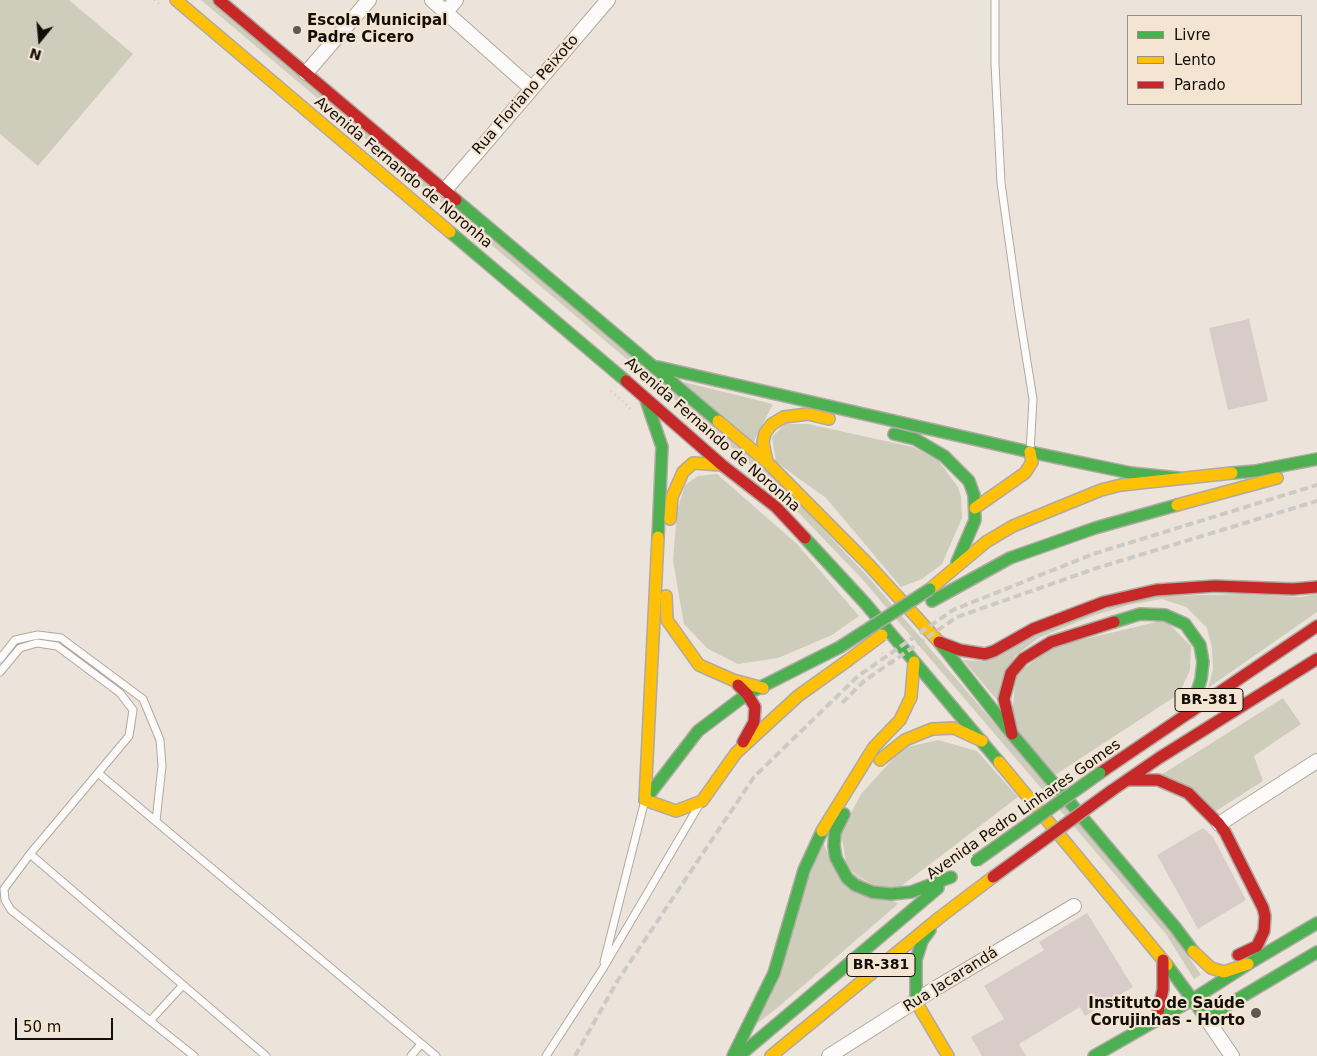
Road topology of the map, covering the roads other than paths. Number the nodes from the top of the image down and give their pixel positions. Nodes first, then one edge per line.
1 (176, 0) edge
2 (219, 0) edge
3 (370, 0) edge
4 (432, 0) edge
5 (456, 0) edge
6 (608, 0) edge
7 (995, 0) edge
8 (446, 12) junction
9 (306, 73) junction
10 (531, 88) junction
11 (444, 190) junction
12 (651, 365) junction
13 (644, 396) junction
14 (837, 421) dead end
15 (886, 432) dead end
16 (1030, 452) junction
17 (1317, 458) edge
18 (767, 462) junction
19 (1085, 463) junction
20 (722, 465) junction
21 (1317, 465) edge
22 (1179, 478) junction
23 (1101, 490) junction
24 (975, 514) junction
25 (1095, 528) junction
26 (986, 542) junction
27 (1010, 558) junction
28 (952, 572) junction
29 (1317, 587) edge
30 (1317, 626) edge
31 (939, 642) junction
32 (0, 659) edge
33 (1317, 659) edge
34 (914, 662) junction
35 (0, 672) edge
36 (733, 680) junction
37 (763, 688) junction
38 (747, 694) junction
39 (1191, 712) junction
40 (1012, 734) junction
41 (982, 741) junction
42 (736, 753) junction
43 (1317, 761) edge
44 (98, 773) junction
45 (1129, 780) junction
46 (645, 800) junction
47 (702, 801) junction
48 (156, 821) junction
49 (1219, 824) junction
50 (30, 854) junction
51 (963, 869) junction
52 (1074, 906) dead end
53 (938, 918) junction
54 (1317, 923) edge
55 (1175, 927) junction
56 (922, 941) junction
57 (1211, 952) dead end
58 (1317, 952) edge
59 (1224, 958) dead end
60 (1163, 960) junction
61 (1248, 964) junction
62 (602, 970) junction
63 (932, 981) junction
64 (183, 985) junction
65 (1192, 1000) junction
66 (916, 1002) junction
67 (1206, 1018) junction
68 (150, 1021) junction
69 (1156, 1021) junction
70 (421, 1044) junction
71 (194, 1056) edge
72 (266, 1056) edge
73 (411, 1056) edge
74 (436, 1056) edge
75 (546, 1056) edge
76 (733, 1056) edge
77 (739, 1056) edge
78 (771, 1056) edge
79 (829, 1056) edge
80 (948, 1056) edge
81 (1094, 1056) edge
82 (1232, 1056) edge

1 - 13 main road, Avenida Fernando de Noronha
2 - 9 main road, Avenida Fernando de Noronha
3 - 9 street
4 - 8 street
5 - 8 street
6 - 10 street, Rua Floriano Peixoto
7 - 16 lane
8 - 10 street
9 - 11 main road, Avenida Fernando de Noronha
10 - 11 street, Rua Floriano Peixoto
11 - 12 main road, Avenida Fernando de Noronha
12 - 16 main road
12 - 18 main road, Avenida Fernando de Noronha
13 - 20 main road, Avenida Fernando de Noronha
13 - 46 main road
14 - 18 main road
15 - 24 main road
16 - 19 main road
16 - 24 main road
17 - 22 main road
18 - 31 main road, Avenida Fernando de Noronha
19 - 22 main road
19 - 23 main road
20 - 34 main road, Avenida Fernando de Noronha
20 - 36 main road
21 - 25 main road
22 - 23 main road
23 - 25 main road
23 - 26 main road
24 - 26 main road
24 - 28 main road
25 - 27 main road
26 - 27 main road
26 - 28 main road
27 - 42 main road, bridge
28 - 37 main road, bridge
29 - 31 main road
30 - 39 main road, Avenida Pedro Linhares Gomes / BR-381
31 - 40 main road, Avenida Fernando de Noronha
32 - 48 lane
33 - 45 main road, BR-381
34 - 41 main road, Avenida Fernando de Noronha
34 - 76 main road
35 - 44 lane
36 - 37 main road
36 - 38 main road
37 - 38 main road
38 - 42 main road
38 - 46 main road
39 - 40 main road
39 - 51 main road, Avenida Pedro Linhares Gomes / BR-381, bridge
40 - 55 main road, Avenida Fernando de Noronha
41 - 51 main road
41 - 60 main road, Avenida Fernando de Noronha
42 - 47 main road
43 - 49 street
44 - 48 lane
44 - 50 lane
45 - 49 main road
45 - 53 main road, BR-381, bridge
46 - 47 main road
46 - 62 lane
47 - 62 lane
48 - 70 lane
49 - 59 main road
50 - 64 lane
50 - 68 lane
51 - 77 main road, Avenida Pedro Linhares Gomes / BR-381
52 - 63 street, Rua Jacarandá
53 - 56 main road
53 - 78 main road, BR-381
54 - 61 main road
55 - 57 main road
55 - 61 main road
56 - 63 main road
56 - 66 main road
58 - 67 main road
60 - 65 main road, Avenida Fernando de Noronha
60 - 69 main road
61 - 65 main road
62 - 75 lane
63 - 66 street, Rua Jacarandá
64 - 68 lane
64 - 72 lane
65 - 67 main road, Avenida Fernando de Noronha
65 - 69 main road
66 - 79 street, Rua Jacarandá
66 - 80 main road
67 - 82 street
68 - 71 lane
69 - 81 main road
70 - 73 lane
70 - 74 lane

